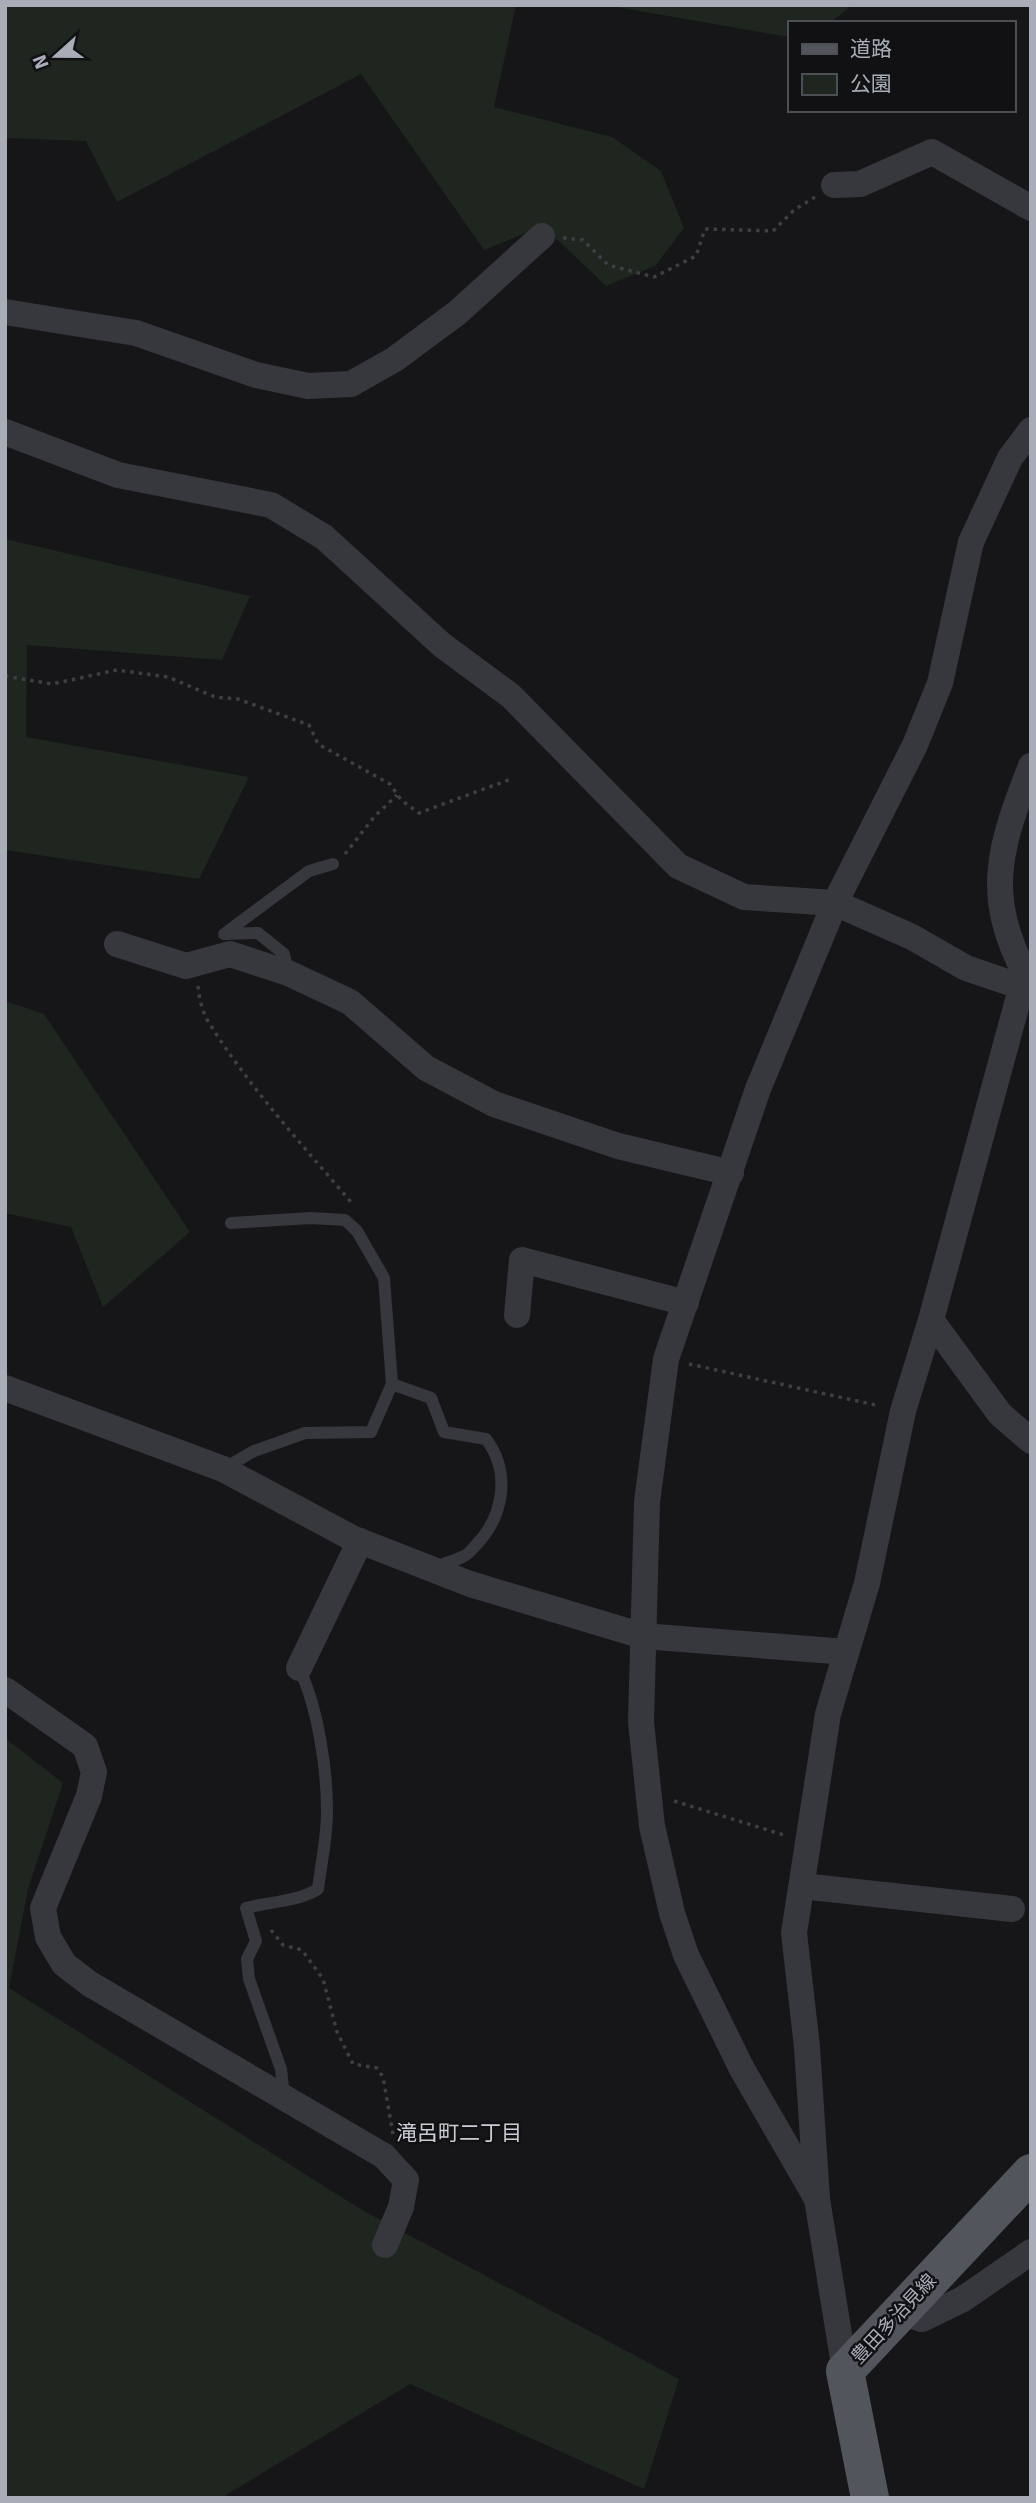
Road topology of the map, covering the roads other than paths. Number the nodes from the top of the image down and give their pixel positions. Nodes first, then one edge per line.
1 (834, 185) road end
2 (1031, 208) edge
3 (542, 236) road end
4 (5, 312) edge
5 (1031, 430) edge
6 (5, 432) edge
7 (1031, 766) edge
8 (333, 864) road end
9 (835, 903) junction
10 (117, 944) dead end
11 (288, 973) junction
12 (1028, 982) edge
13 (731, 1173) junction
14 (231, 1223) dead end
15 (686, 1303) junction
16 (517, 1315) dead end
17 (931, 1320) junction
18 (392, 1384) junction
19 (5, 1388) edge
20 (1031, 1441) edge
21 (223, 1469) junction
22 (360, 1541) junction
23 (433, 1570) junction
24 (643, 1636) junction
25 (846, 1652) junction
26 (299, 1668) joint
27 (5, 1690) edge
28 (802, 1886) junction
29 (1012, 1909) dead end
30 (284, 2098) junction
31 (1027, 2177) edge
32 (817, 2199) junction
33 (385, 2245) dead end
34 (1031, 2252) edge
35 (900, 2312) junction
36 (845, 2371) junction
37 (870, 2498) edge

1 - 2 street
3 - 4 street
5 - 9 street
6 - 9 street
7 - 12 street
8 - 11 lane
9 - 12 street
9 - 13 street
10 - 11 street
11 - 13 street
12 - 17 street
13 - 15 street
14 - 18 lane
15 - 16 street
15 - 24 street
17 - 20 street
17 - 25 street
18 - 21 lane
18 - 23 lane
19 - 21 street
21 - 22 street
22 - 23 street
22 - 26 street
23 - 24 street
24 - 25 street
24 - 32 street
25 - 28 street
26 - 30 lane
27 - 30 street
28 - 29 street
28 - 32 street
30 - 33 street
31 - 35 main road, 豊田多治見線
32 - 36 street
34 - 35 street
35 - 36 main road, 豊田多治見線
36 - 37 main road, 豊田多治見線

